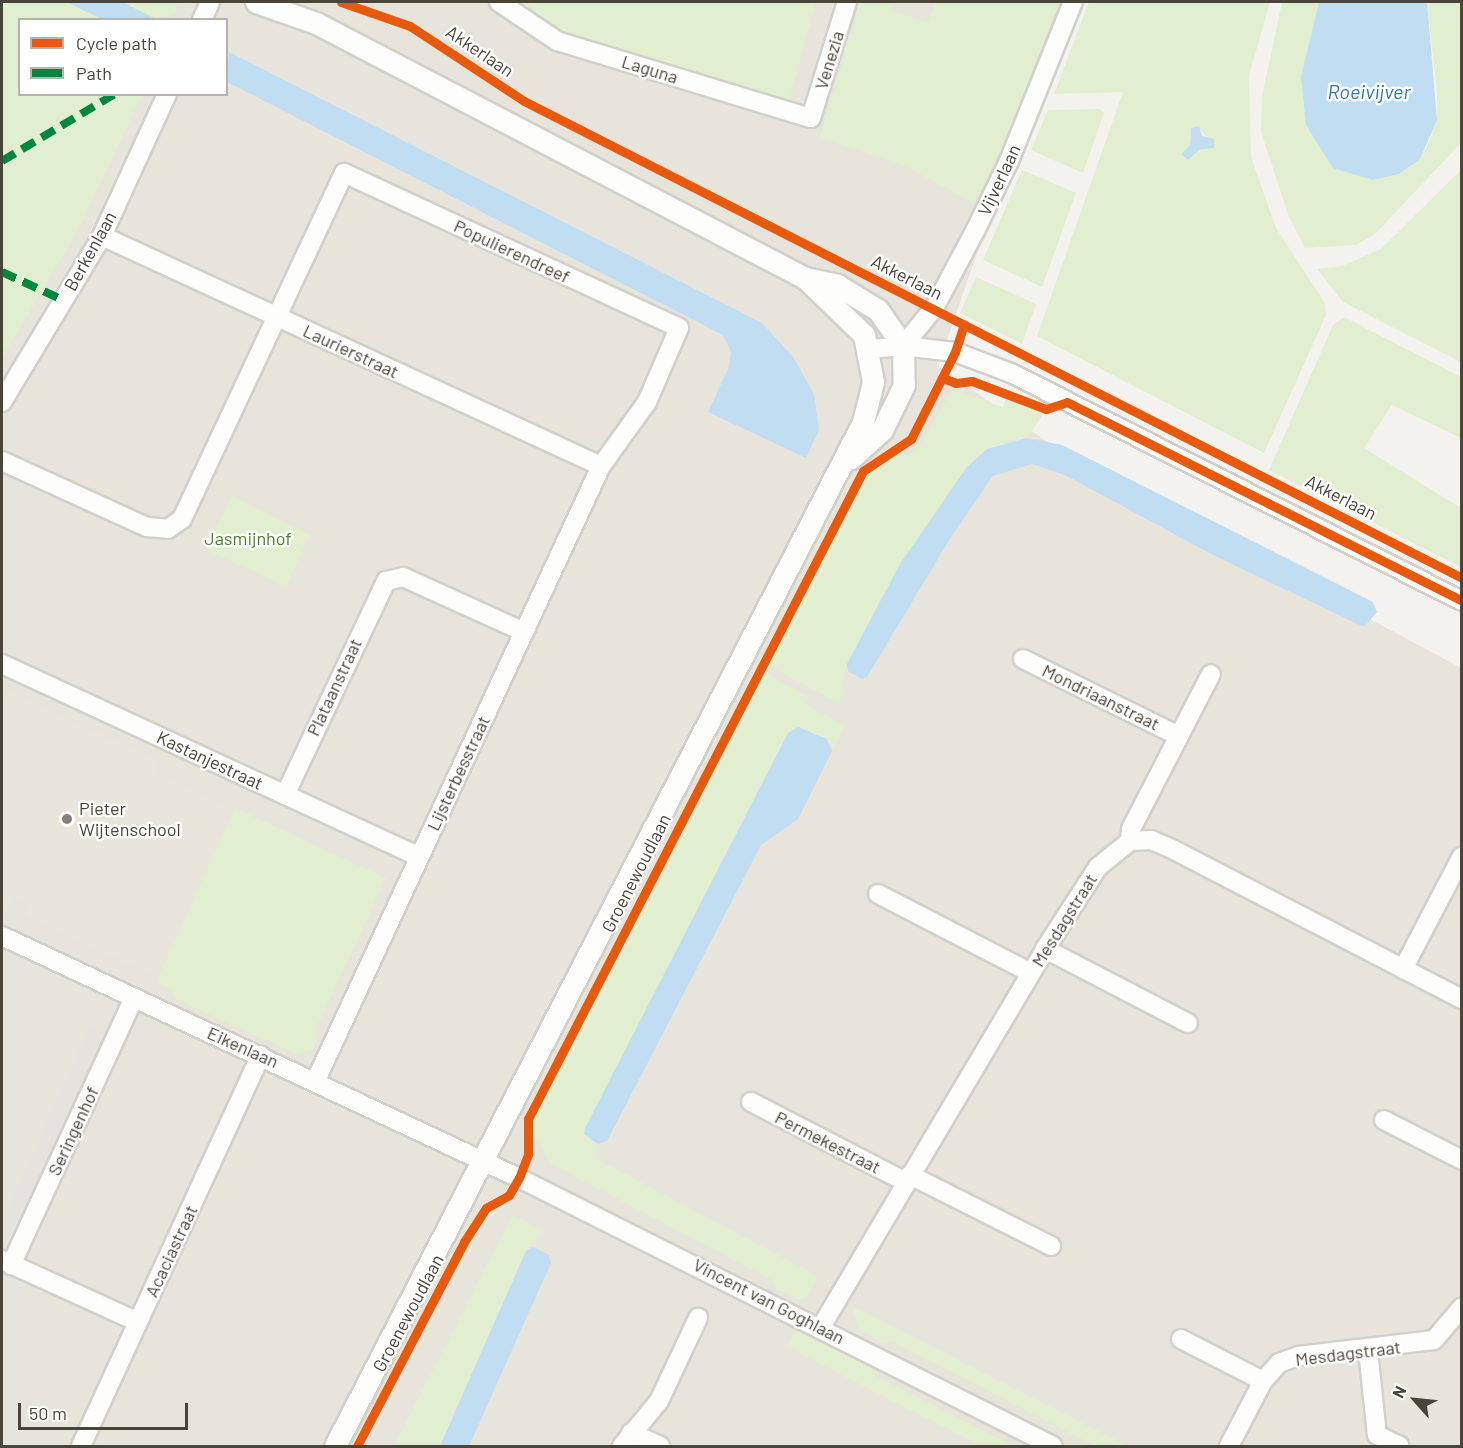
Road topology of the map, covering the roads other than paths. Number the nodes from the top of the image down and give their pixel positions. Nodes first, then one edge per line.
1 (210, 2) edge
2 (256, 2) edge
3 (294, 2) edge
4 (498, 2) edge
5 (847, 2) edge
6 (1073, 2) edge
7 (203, 18) edge
8 (316, 23) junction
9 (166, 96) edge
10 (811, 118) joint
11 (102, 236) junction
12 (805, 278) junction
13 (275, 316) junction
14 (903, 346) junction
15 (870, 349) junction
16 (2, 402) edge
17 (2, 461) edge
18 (846, 462) junction
19 (601, 466) junction
20 (1461, 601) edge
21 (524, 632) junction
22 (1023, 659) dead end
23 (2, 664) edge
24 (1211, 674) dead end
25 (1179, 736) junction
26 (285, 795) junction
27 (1130, 841) junction
28 (1461, 856) edge
29 (419, 857) junction
30 (878, 894) dead end
31 (2, 936) edge
32 (1045, 949) junction
33 (1403, 969) junction
34 (1031, 973) junction
35 (134, 998) junction
36 (1461, 999) edge
37 (1188, 1023) dead end
38 (261, 1055) junction
39 (316, 1080) junction
40 (751, 1102) dead end
41 (1384, 1120) dead end
42 (1461, 1160) edge
43 (484, 1161) junction
44 (908, 1179) junction
45 (1051, 1246) dead end
46 (6, 1262) edge
47 (1461, 1307) edge
48 (698, 1318) dead end
49 (138, 1322) junction
50 (821, 1327) junction
51 (1181, 1339) dead end
52 (1368, 1350) junction
53 (1263, 1381) junction
54 (626, 1440) edge
55 (81, 1446) edge
56 (335, 1446) edge
57 (660, 1446) edge
58 (1053, 1446) edge
59 (1229, 1446) edge
60 (1400, 1446) edge

1 - 7 street
2 - 8 street
3 - 8 street
4 - 10 street, Laguna
5 - 10 street, Venezia
6 - 14 street, Vijverlaan
8 - 12 street
9 - 11 street, Berkenlaan
11 - 13 street, Laurierstraat
11 - 16 street, Berkenlaan
12 - 14 street
12 - 15 street
13 - 17 street
13 - 19 street, Laurierstraat
13 - 19 street, Populierendreef
14 - 15 street
14 - 18 street, Groenewoudlaan
14 - 20 street
15 - 18 street, Groenewoudlaan
18 - 43 street, Groenewoudlaan
19 - 21 street, Lijsterbesstraat
21 - 26 street, Plataanstraat
21 - 29 street, Lijsterbesstraat
22 - 25 street, Mondriaanstraat
23 - 26 street, Kastanjestraat
24 - 25 street, Mondriaanstraat
25 - 27 street, Mondriaanstraat
26 - 29 street, Kastanjestraat
27 - 32 street, Mesdagstraat
27 - 33 street
28 - 33 street
29 - 39 street, Lijsterbesstraat
30 - 34 street
31 - 35 street, Eikenlaan
32 - 34 street, Mesdagstraat
32 - 37 street
33 - 36 street
34 - 44 street, Mesdagstraat
35 - 38 street, Eikenlaan
35 - 46 street, Seringenhof
38 - 39 street, Eikenlaan
38 - 49 street, Acaciastraat
39 - 43 street, Eikenlaan
40 - 44 street, Permekestraat
41 - 42 street
43 - 50 street, Vincent van Goghlaan
43 - 56 street, Groenewoudlaan
44 - 45 street, Permekestraat
44 - 50 street, Mesdagstraat
46 - 49 street, Seringenhof
47 - 52 street, Mesdagstraat
48 - 54 street
49 - 55 street, Acaciastraat
50 - 58 street, Vincent van Goghlaan
51 - 53 street
52 - 53 street, Mesdagstraat
52 - 60 street
53 - 59 street, Mesdagstraat
54 - 57 street

